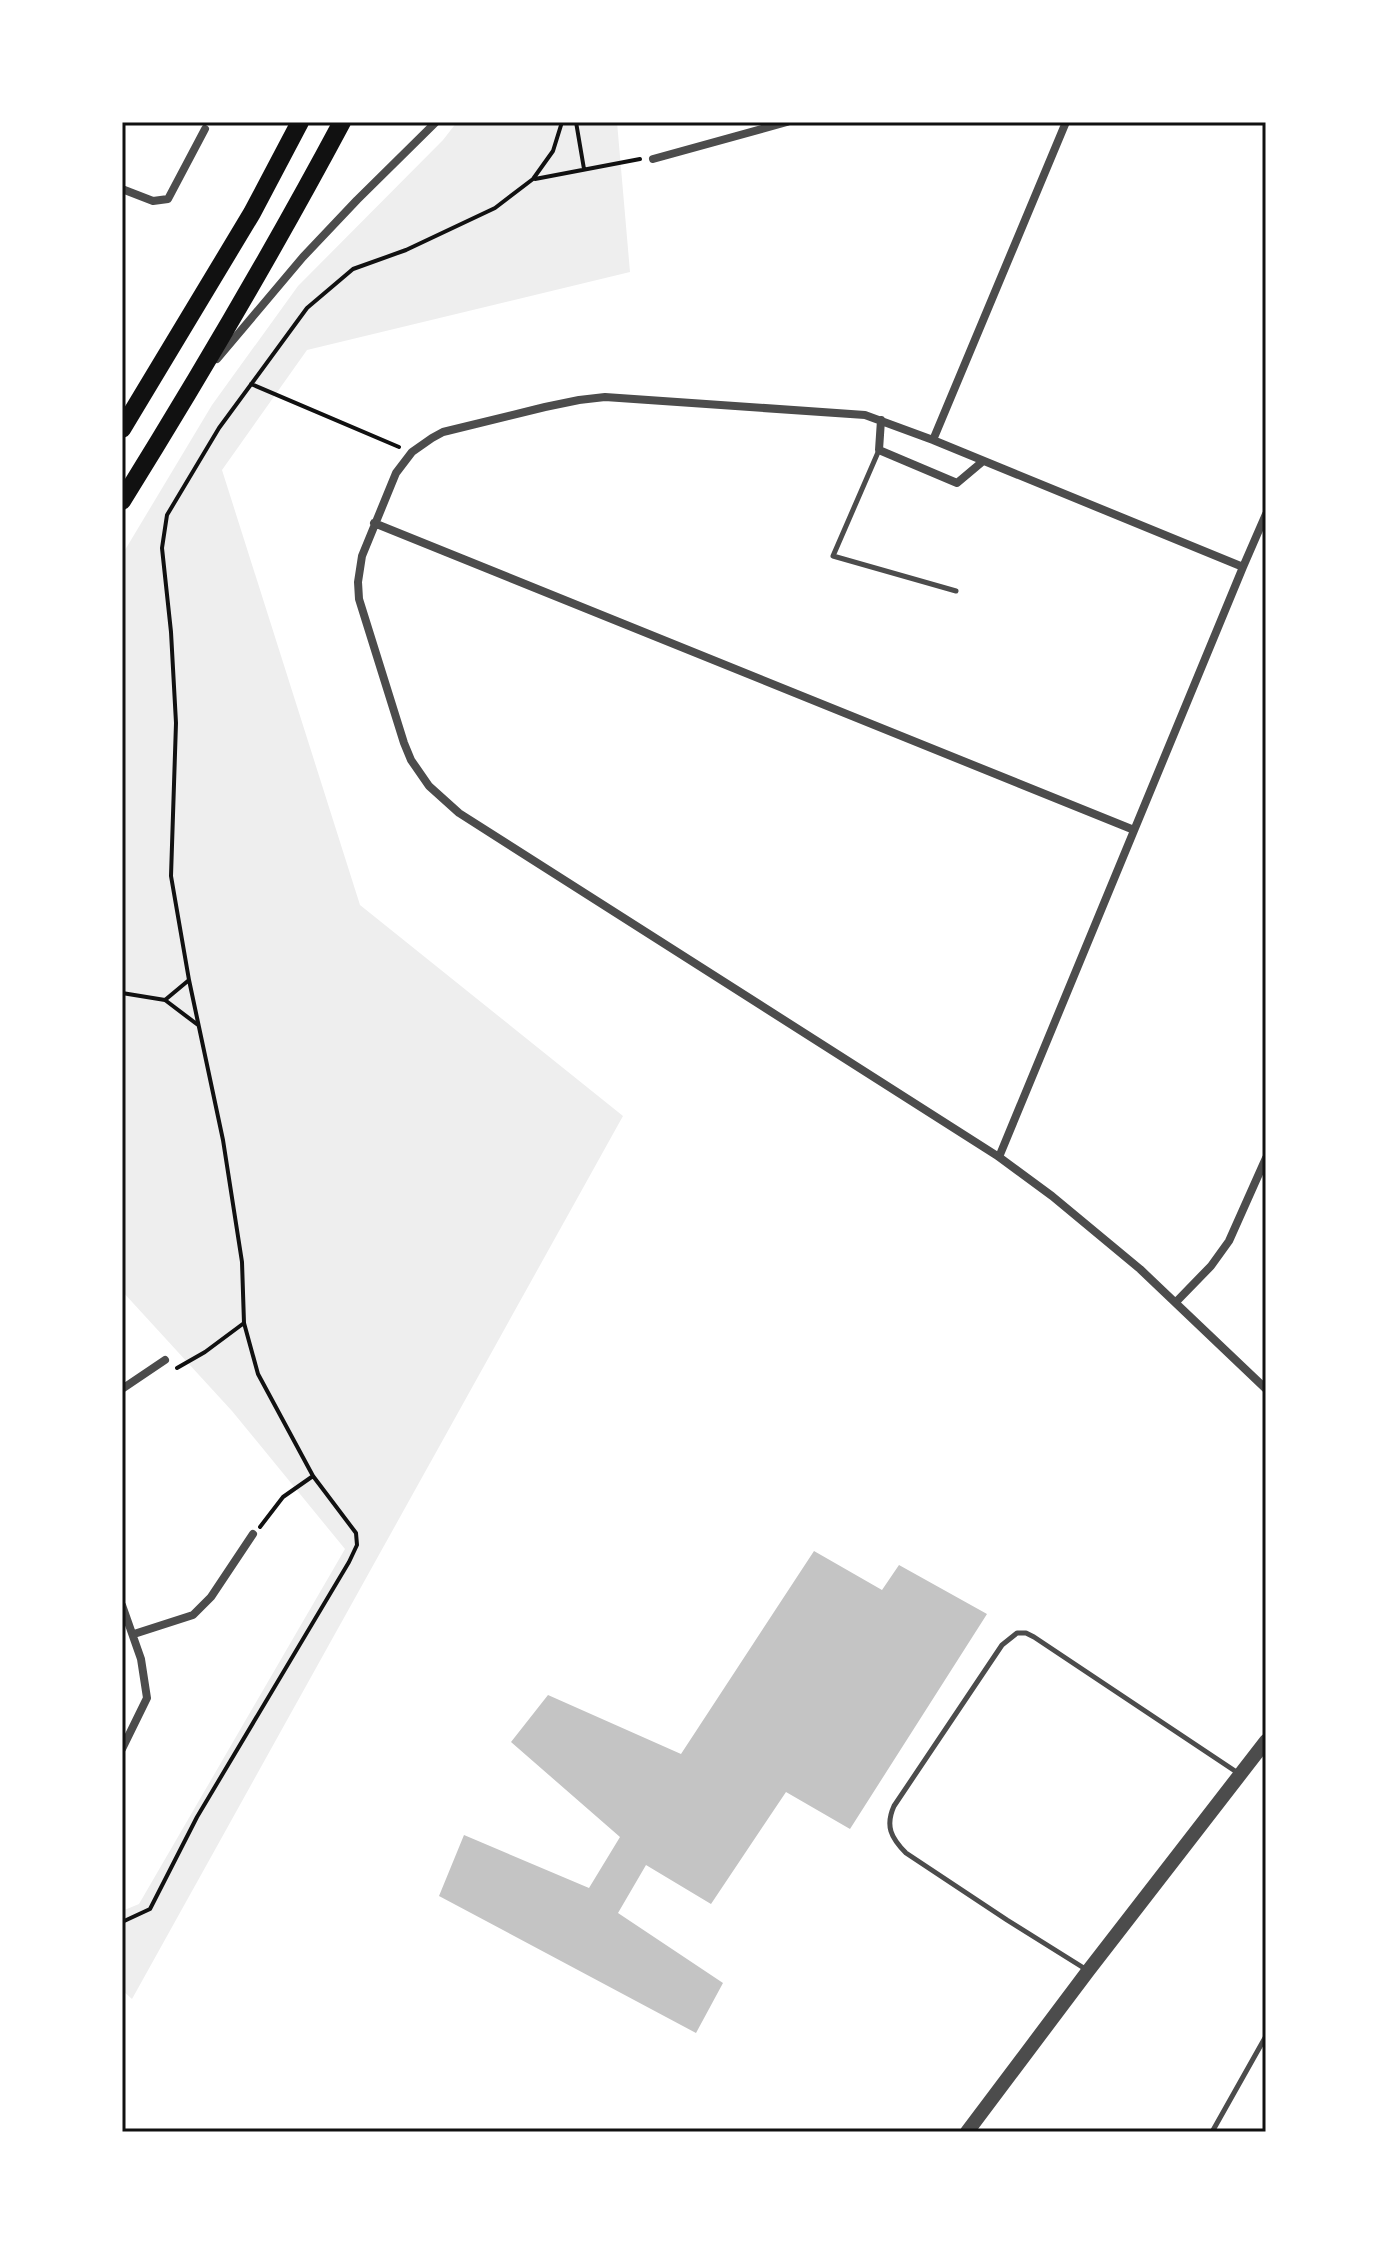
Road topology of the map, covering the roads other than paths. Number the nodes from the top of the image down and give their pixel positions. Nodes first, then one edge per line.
1 (300, 122) edge
2 (342, 122) edge
3 (436, 122) edge
4 (787, 122) edge
5 (1066, 122) edge
6 (205, 129) dead end
7 (653, 159) road end
8 (122, 189) edge
9 (194, 386) junction
10 (881, 420) junction
11 (122, 429) edge
12 (933, 440) junction
13 (879, 450) junction
14 (982, 462) junction
15 (122, 501) edge
16 (1266, 514) edge
17 (374, 523) junction
18 (1243, 567) junction
19 (956, 591) dead end
20 (1134, 830) junction
21 (999, 1157) junction
22 (1266, 1158) edge
23 (1176, 1302) junction
24 (165, 1360) road end
25 (122, 1389) edge
26 (1266, 1389) edge
27 (253, 1534) road end
28 (122, 1605) edge
29 (134, 1634) junction
30 (1266, 1741) edge
31 (122, 1749) edge
32 (1240, 1774) junction
33 (1088, 1971) junction
34 (1266, 2036) edge
35 (967, 2132) edge
36 (1212, 2132) edge

1 - 11 highway
2 - 9 highway
3 - 9 street
4 - 7 street
5 - 12 street
6 - 8 street
9 - 15 highway
10 - 12 street
10 - 13 street
10 - 17 street
12 - 14 street
13 - 14 street
13 - 19 lane
14 - 18 street
16 - 18 street
17 - 20 street
17 - 21 street
18 - 20 street
20 - 21 street
21 - 23 street
22 - 23 street
23 - 26 street
24 - 25 street
27 - 29 street
28 - 29 street
29 - 31 street
30 - 32 street
32 - 33 street
32 - 33 lane
33 - 35 street
34 - 36 lane

